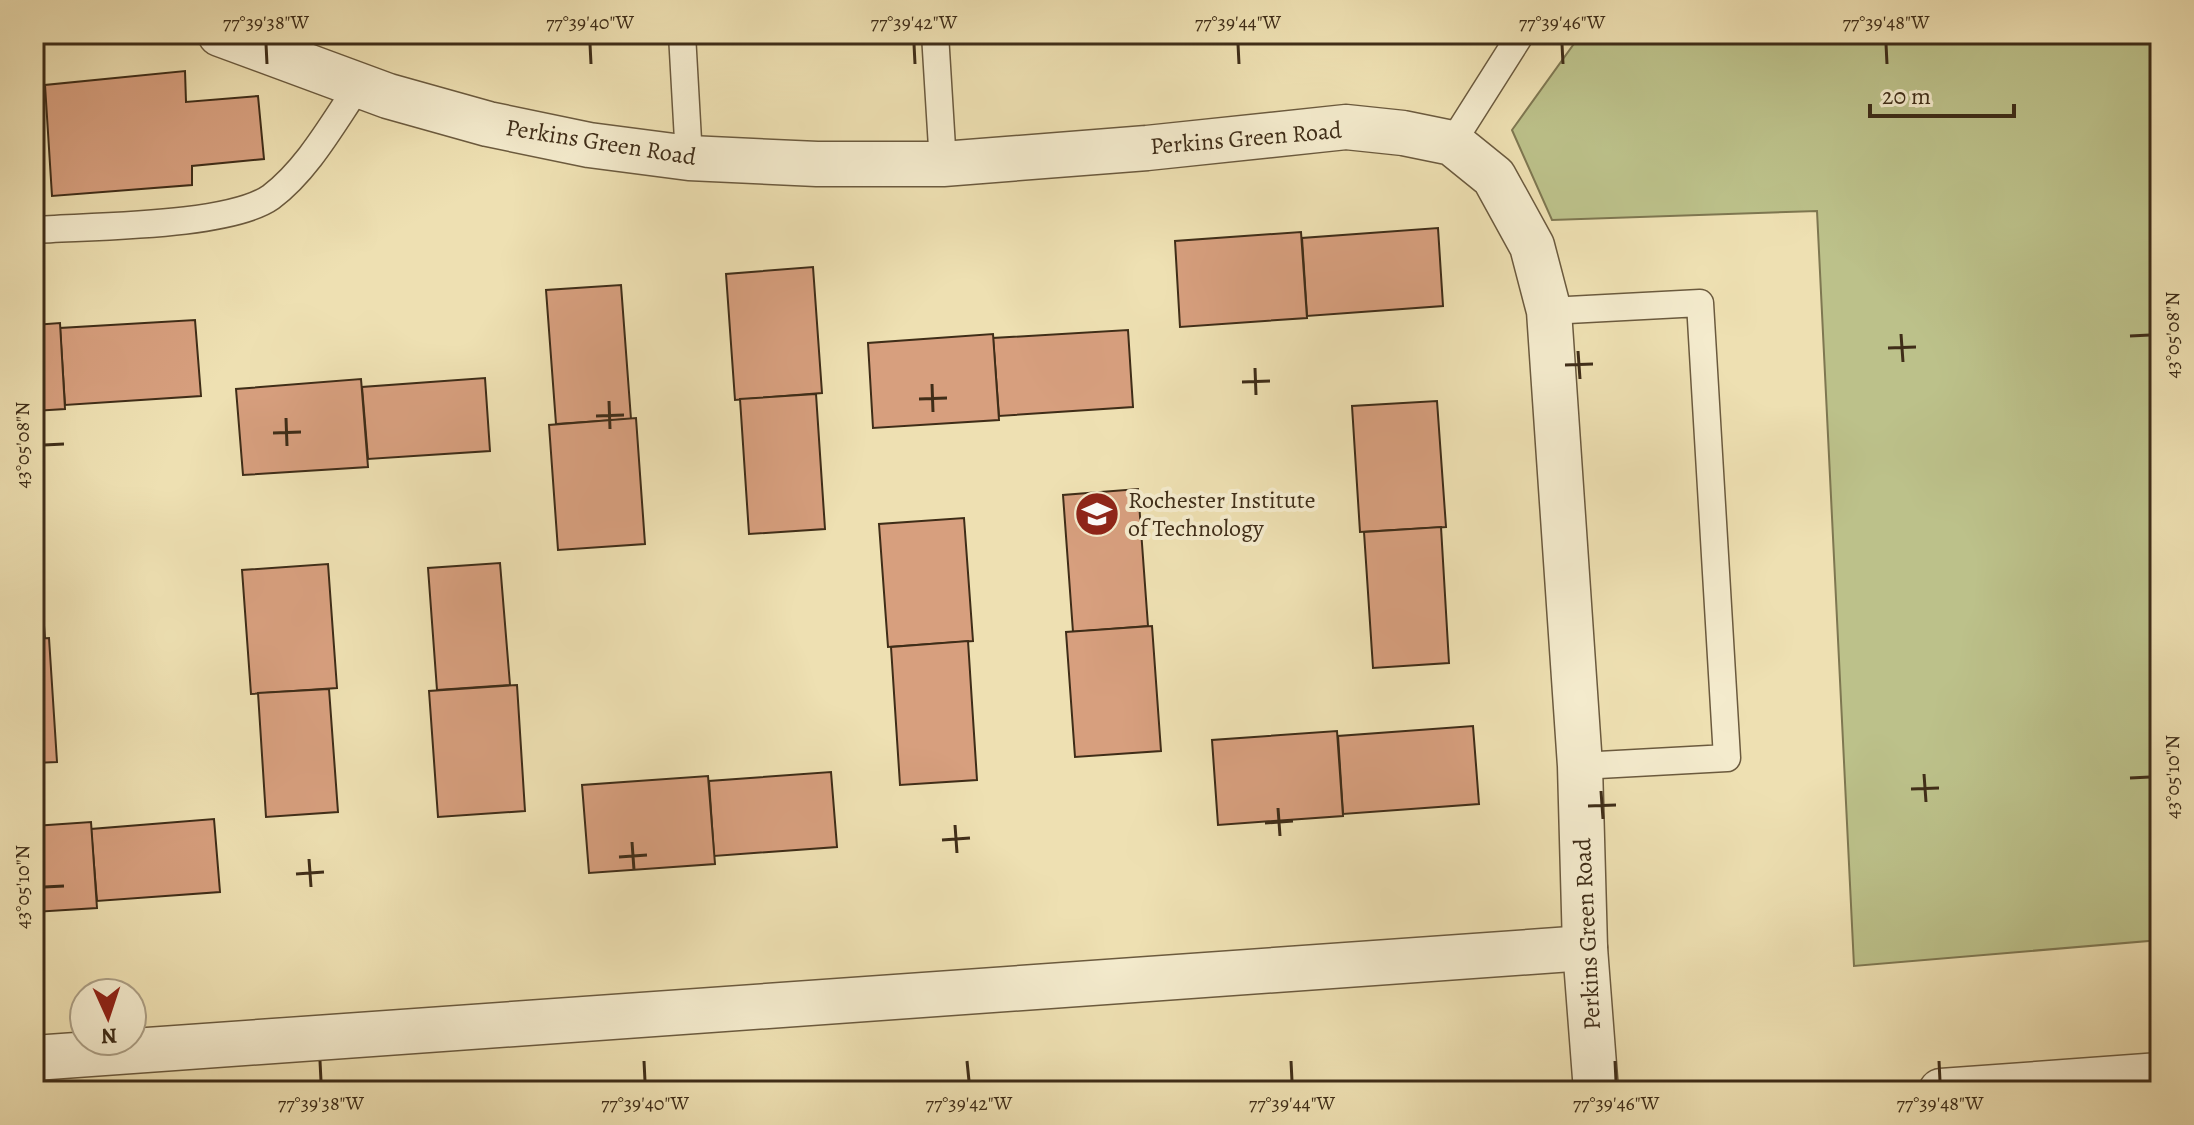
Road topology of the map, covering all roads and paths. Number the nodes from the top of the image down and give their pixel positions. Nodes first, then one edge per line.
1 (220, 34) edge
2 (682, 34) edge
3 (935, 34) edge
4 (1521, 34) edge
5 (359, 85) junction
6 (1452, 143) junction
7 (689, 158) junction
8 (943, 164) junction
9 (34, 230) edge
10 (1549, 311) junction
11 (1580, 766) junction
12 (1585, 948) junction
13 (34, 1058) edge
14 (2160, 1075) edge
15 (1596, 1091) edge
16 (1941, 1091) edge

1 - 5 street, Perkins Green Road
2 - 7 lane
3 - 8 lane
4 - 6 lane
5 - 7 street, Perkins Green Road
5 - 9 lane
6 - 8 street, Perkins Green Road
6 - 10 street, Perkins Green Road
7 - 8 street, Perkins Green Road
10 - 11 street, Perkins Green Road
10 - 11 lane
11 - 12 street, Perkins Green Road
12 - 13 street
12 - 15 street, Perkins Green Road
14 - 16 street

